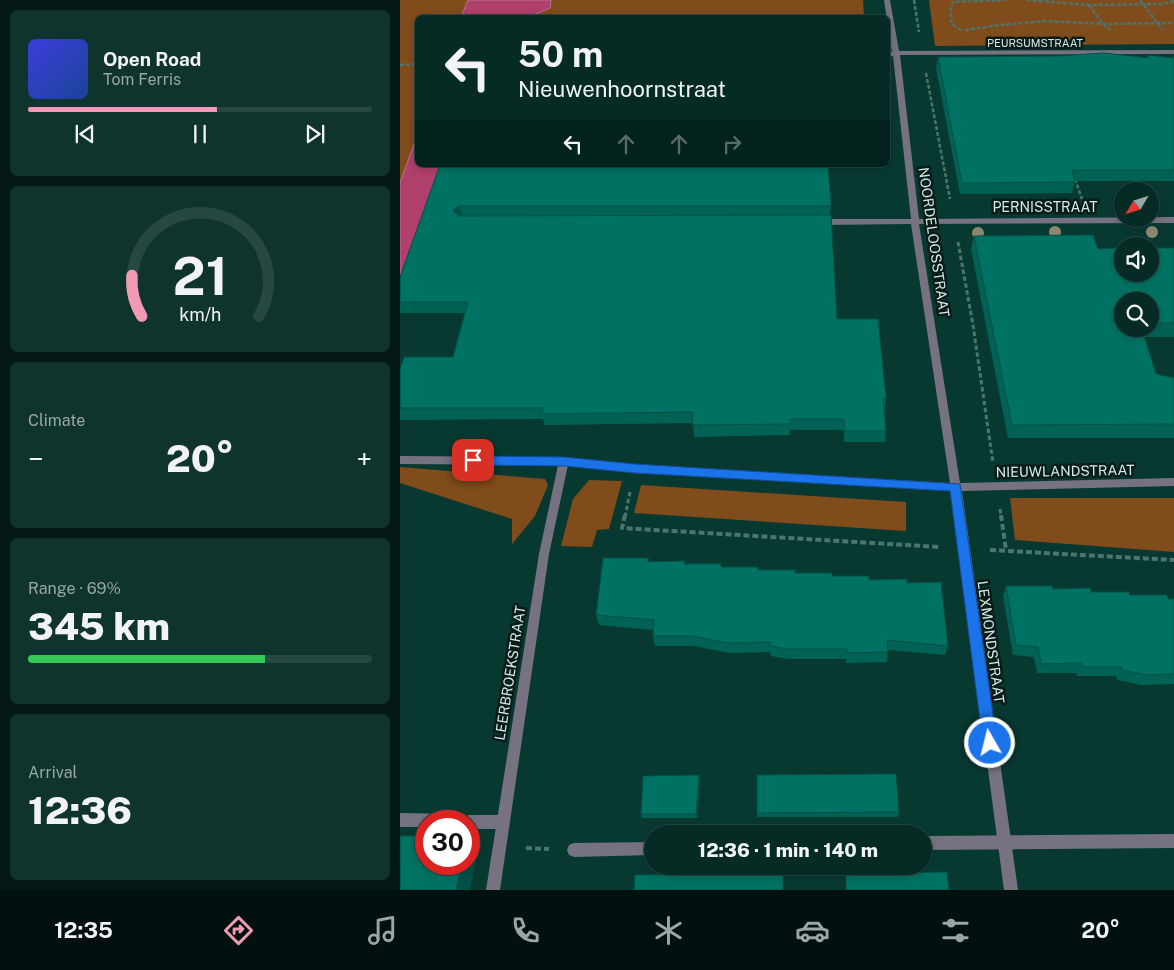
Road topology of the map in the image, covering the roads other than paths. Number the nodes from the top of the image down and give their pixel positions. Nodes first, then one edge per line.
1 (887, 0) edge
2 (888, 15) edge
3 (890, 32) edge
4 (1174, 52) edge
5 (892, 54) edge
6 (1174, 220) edge
7 (807, 222) edge
8 (916, 222) junction
9 (400, 460) edge
10 (564, 461) junction
11 (1174, 482) edge
12 (956, 487) junction
13 (400, 820) edge
14 (415, 820) edge
15 (480, 822) edge
16 (502, 822) junction
17 (1004, 841) junction
18 (1174, 841) edge
19 (932, 843) edge
20 (644, 849) edge
21 (574, 850) road end
22 (493, 890) edge
23 (1012, 890) edge

1 - 2 street, NOORDELOOSSTRAAT
3 - 5 street, NOORDELOOSSTRAAT
4 - 5 street, PEURSUMSTRAAT
5 - 8 street, NOORDELOOSSTRAAT
6 - 8 street, PERNISSTRAAT
7 - 8 street, PERNISSTRAAT
8 - 12 street, NOORDELOOSSTRAAT
9 - 10 street, NIEUWLANDSTRAAT
10 - 12 street, NIEUWLANDSTRAAT
10 - 16 street, LEERBROEKSTRAAT
11 - 12 street, NIEUWLANDSTRAAT
12 - 17 street, LEXMONDSTRAAT
13 - 14 street
15 - 16 street
16 - 22 street, LEERBROEKSTRAAT
17 - 18 street
17 - 19 street
17 - 23 street, LEXMONDSTRAAT
20 - 21 street

